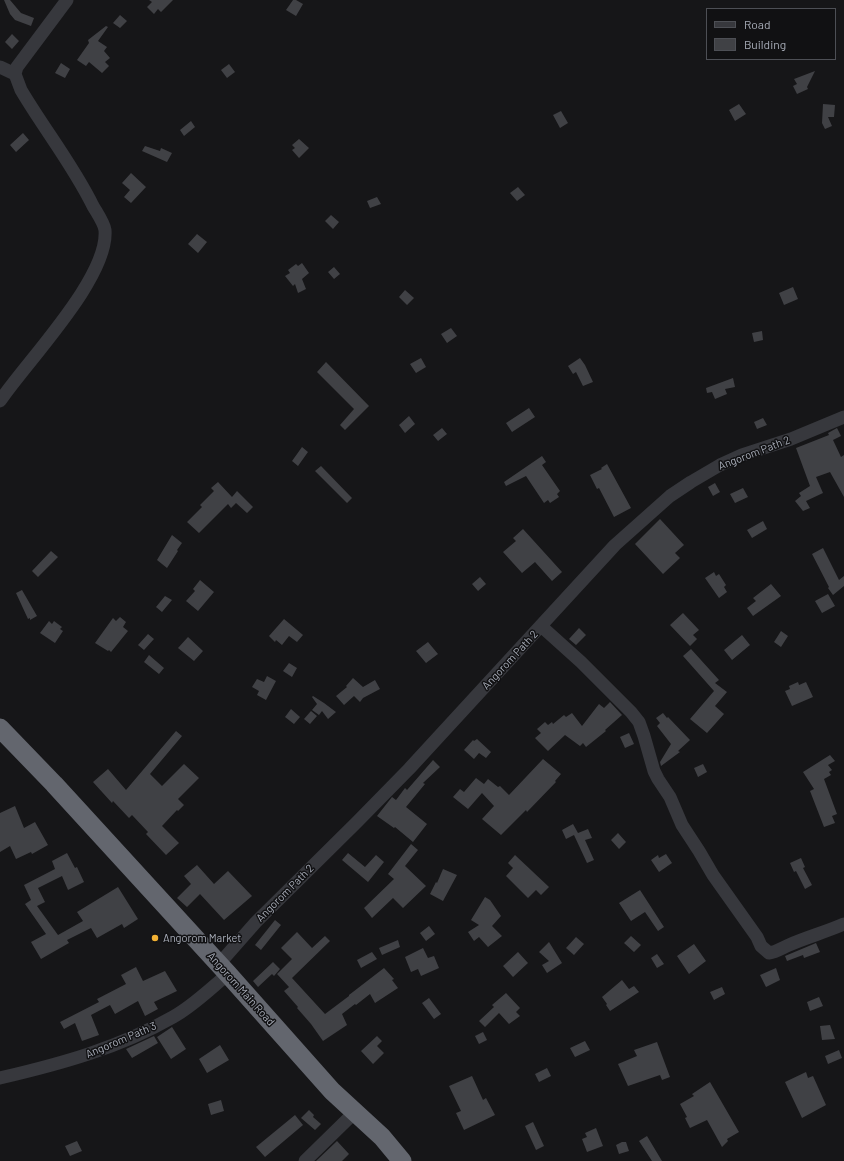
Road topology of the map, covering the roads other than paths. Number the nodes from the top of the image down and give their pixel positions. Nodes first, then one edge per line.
1 (67, 0) edge
2 (0, 67) edge
3 (15, 74) junction
4 (0, 401) edge
5 (844, 417) edge
6 (541, 626) junction
7 (0, 728) edge
8 (844, 924) edge
9 (223, 969) junction
10 (0, 1078) edge
11 (355, 1112) junction
12 (305, 1161) edge
13 (402, 1161) edge

1 - 3 street
2 - 3 street
3 - 4 street
5 - 6 street, Angorom Path 2
6 - 8 street
6 - 9 street, Angorom Path 2
7 - 9 highway, Angorom Main Road
9 - 10 street, Angorom Path 3
9 - 11 highway, Angorom Main Road
11 - 12 street
11 - 13 highway, Angorom Main Road

